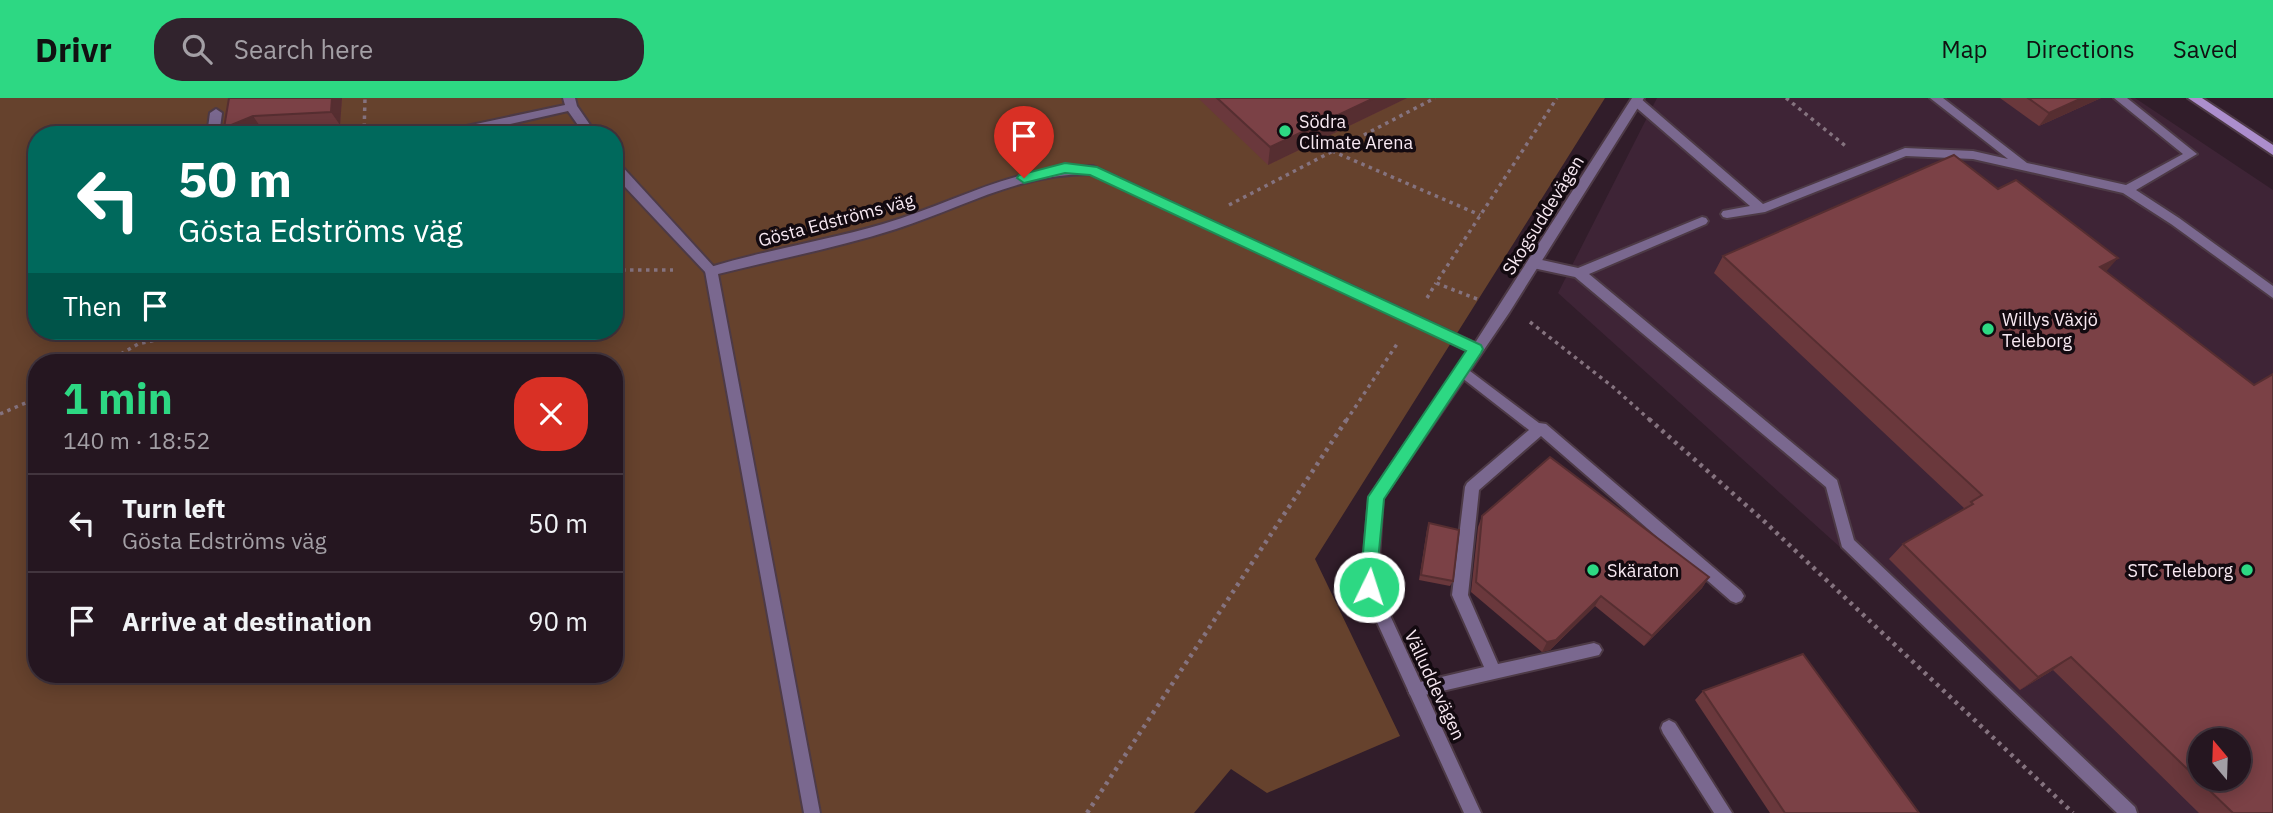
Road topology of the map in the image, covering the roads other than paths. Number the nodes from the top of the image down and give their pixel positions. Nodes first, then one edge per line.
1 (1936, 98) edge
2 (2120, 98) edge
3 (2193, 98) edge
4 (1637, 99) edge
5 (570, 103) edge
6 (216, 113) dead end
7 (214, 126) edge
8 (482, 126) edge
9 (586, 126) edge
10 (2273, 151) edge
11 (2024, 165) junction
12 (623, 177) edge
13 (2127, 190) junction
14 (1761, 209) junction
15 (1727, 214) dead end
16 (1702, 221) dead end
17 (1533, 263) junction
18 (711, 271) junction
19 (1579, 273) junction
20 (2273, 293) edge
21 (1476, 349) junction
22 (1462, 370) junction
23 (1538, 430) junction
24 (1736, 596) dead end
25 (1594, 650) dead end
26 (1494, 672) junction
27 (1416, 690) junction
28 (1669, 729) dead end
29 (812, 813) edge
30 (1473, 813) edge
31 (1724, 813) edge
32 (2129, 813) edge

1 - 11 street
2 - 13 street
3 - 10 main road
4 - 14 street
4 - 17 street, Skogsuddevägen
5 - 8 street
5 - 9 street
6 - 7 street
11 - 13 street
11 - 14 street
12 - 18 street
13 - 20 street
14 - 15 street
16 - 19 street
17 - 19 street
17 - 21 street, Skogsuddevägen
18 - 21 street, Gösta Edströms väg
18 - 29 street
19 - 32 street
21 - 22 street, Välluddevägen
22 - 23 street
22 - 27 street, Välluddevägen
23 - 24 street
23 - 26 street
25 - 26 street
26 - 27 street
27 - 30 street, Välluddevägen
28 - 31 street

